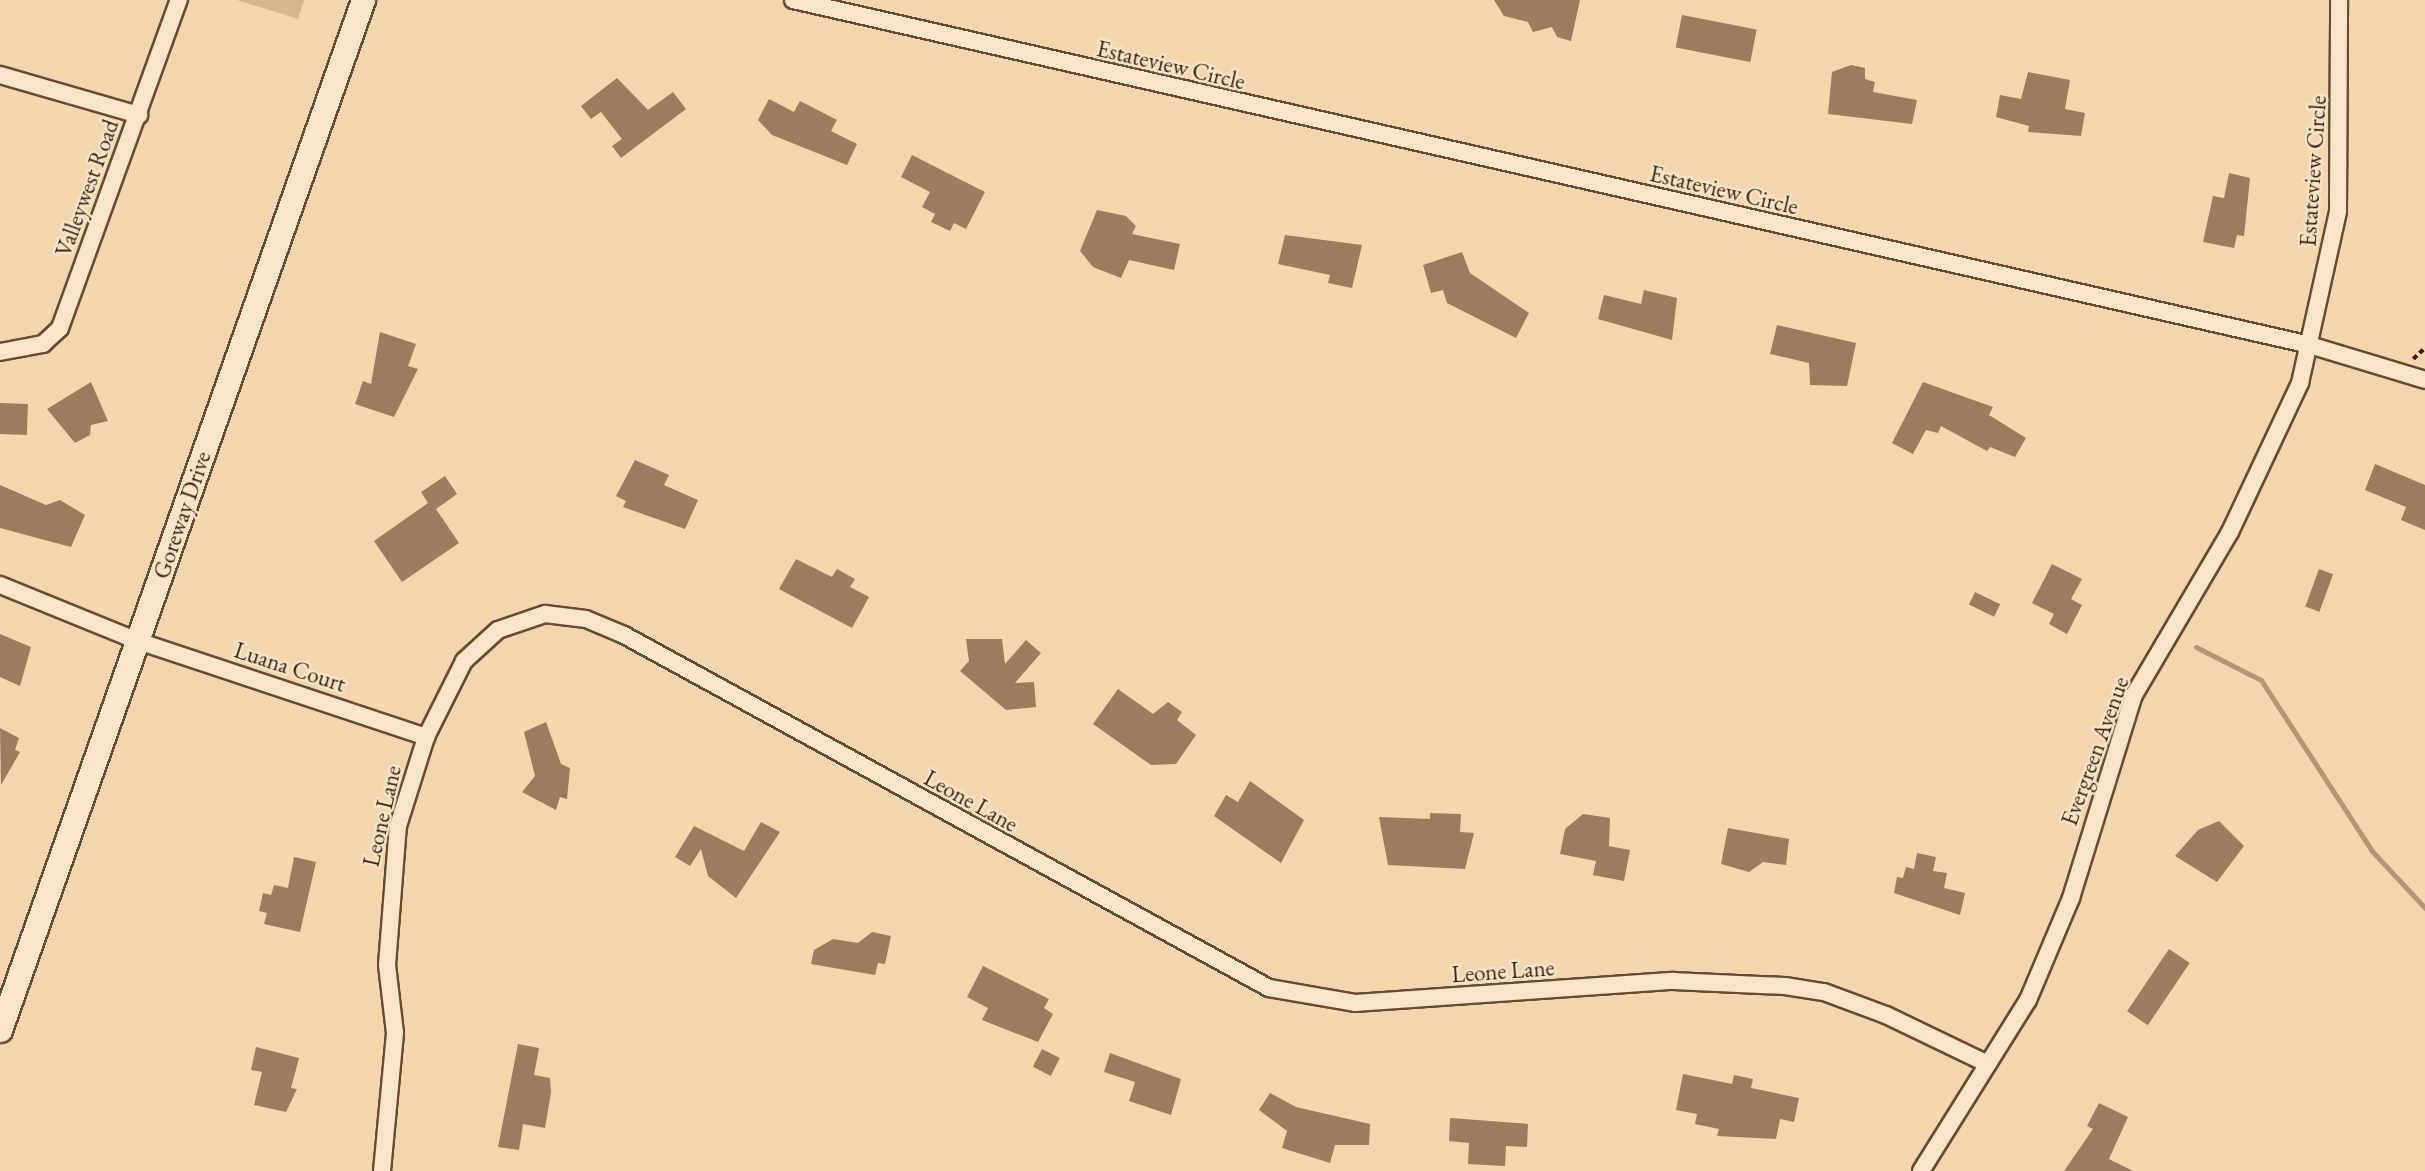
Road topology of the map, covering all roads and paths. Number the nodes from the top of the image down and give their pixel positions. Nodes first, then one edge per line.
1 (179, 0) edge
2 (363, 0) edge
3 (793, 0) edge
4 (2339, 0) edge
5 (0, 75) edge
6 (139, 115) junction
7 (2306, 344) junction
8 (0, 352) edge
9 (2425, 380) edge
10 (0, 585) edge
11 (138, 641) junction
12 (426, 737) junction
13 (0, 1030) edge
14 (1988, 1064) junction
15 (382, 1171) edge
16 (1921, 1171) edge

1 - 6 street, Valleywest Road
2 - 11 street, Goreway Drive
3 - 7 street, Estateview Circle
4 - 7 street, Estateview Circle
5 - 6 street
6 - 8 street, Valleywest Road
7 - 9 street
7 - 14 street, Evergreen Avenue
10 - 11 street, Luana Court
11 - 12 street, Luana Court
11 - 13 street, Goreway Drive
12 - 14 street, Leone Lane
12 - 15 street, Leone Lane
14 - 16 street, Evergreen Avenue

